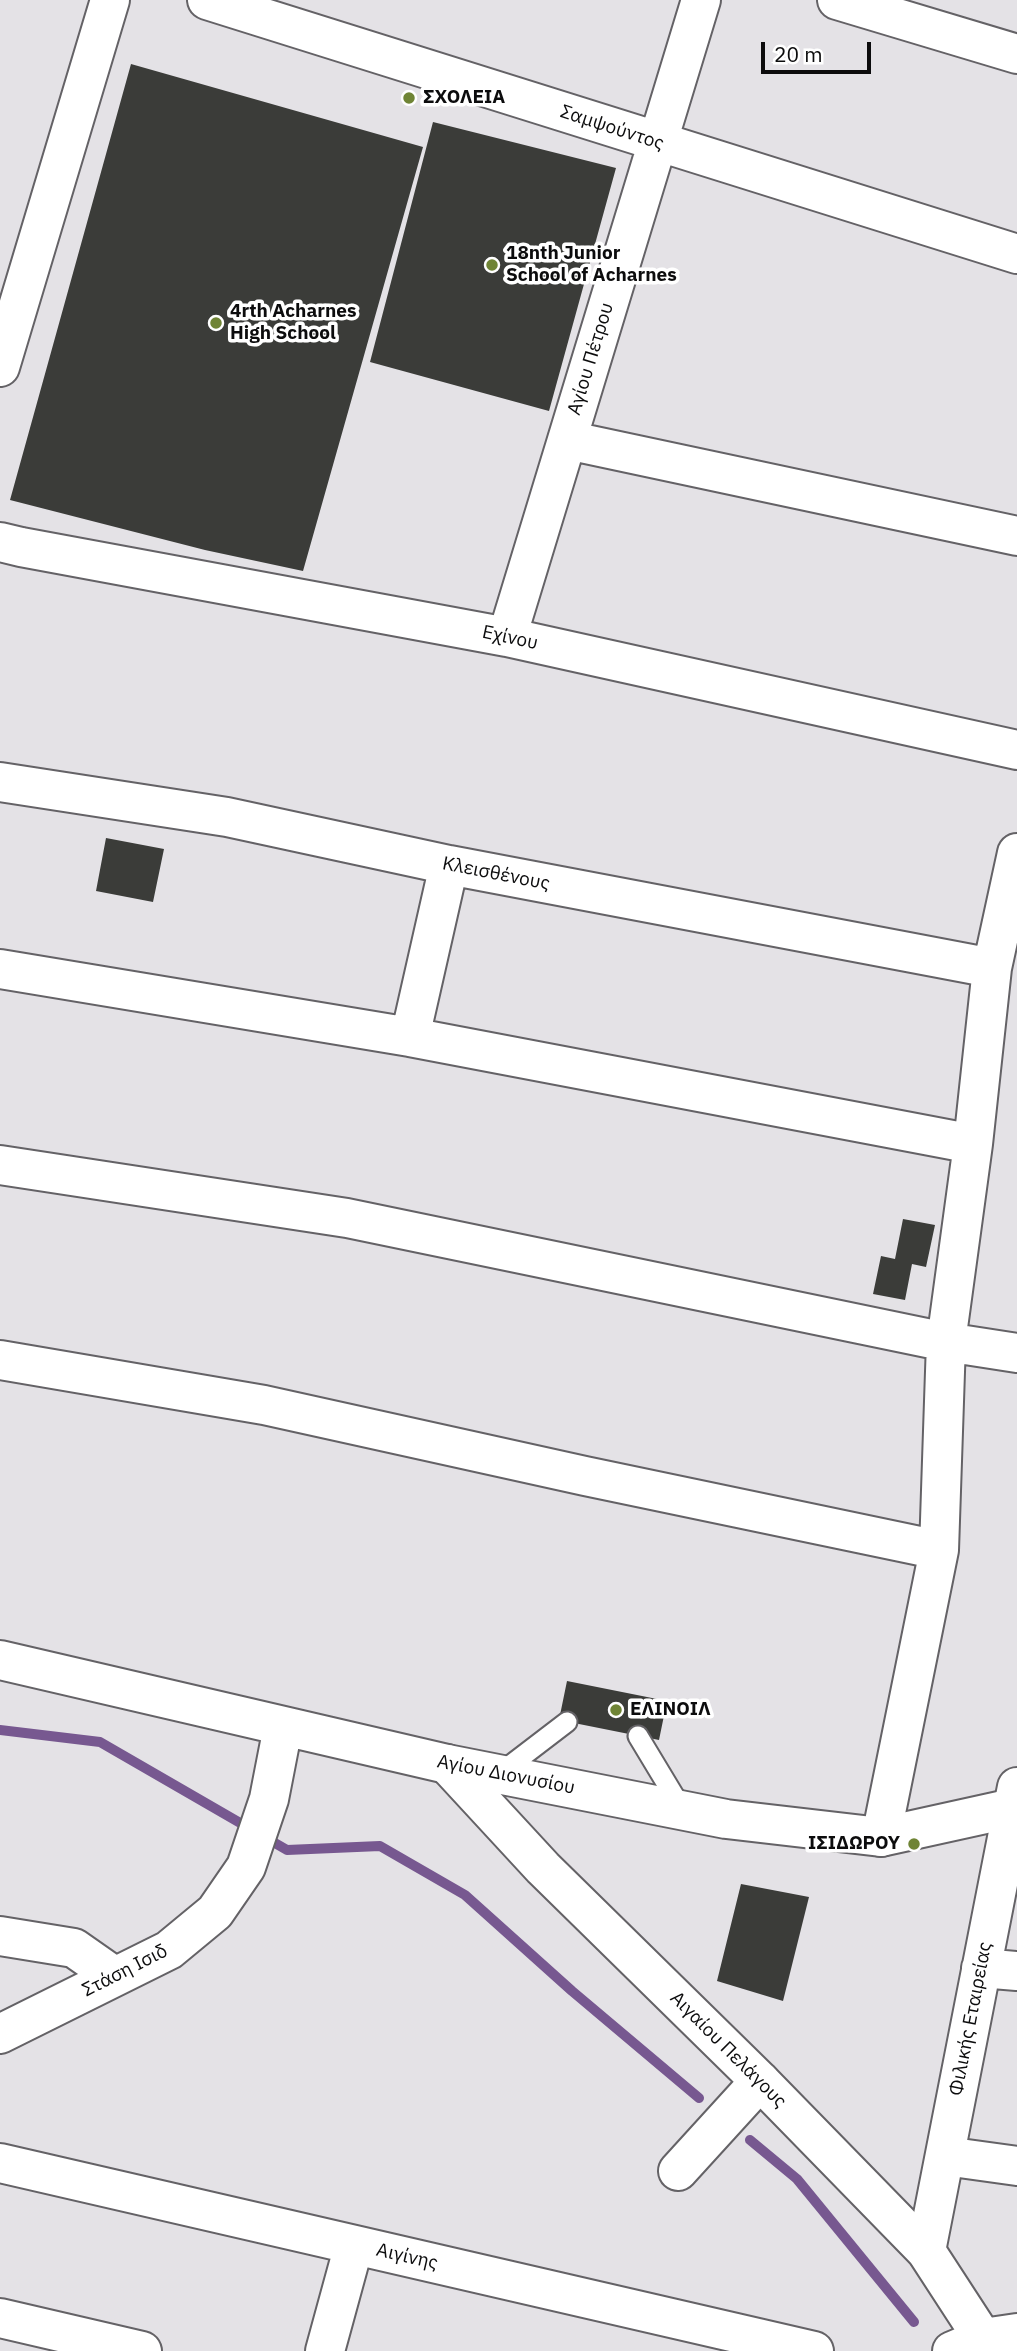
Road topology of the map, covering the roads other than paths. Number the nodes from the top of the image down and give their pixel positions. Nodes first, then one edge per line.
1 (110, 0) edge
2 (207, 0) edge
3 (701, 0) edge
4 (837, 0) edge
5 (1017, 54) edge
6 (657, 143) junction
7 (1017, 254) edge
8 (0, 367) edge
9 (567, 440) junction
10 (1017, 536) edge
11 (0, 542) edge
12 (507, 637) junction
13 (1017, 750) edge
14 (0, 782) edge
15 (1017, 853) edge
16 (449, 865) junction
17 (992, 968) junction
18 (0, 969) edge
19 (410, 1037) junction
20 (973, 1144) junction
21 (0, 1165) edge
22 (946, 1342) junction
23 (1017, 1353) edge
24 (0, 1360) edge
25 (939, 1550) junction
26 (0, 1660) edge
27 (567, 1722) dead end
28 (284, 1727) junction
29 (638, 1736) dead end
30 (447, 1764) junction
31 (499, 1774) junction
32 (1015, 1800) edge
33 (682, 1810) junction
34 (881, 1837) junction
35 (0, 1936) edge
36 (999, 1969) edge
37 (114, 1976) junction
38 (0, 2034) edge
39 (760, 2081) junction
40 (944, 2156) junction
41 (0, 2163) edge
42 (1017, 2166) edge
43 (678, 2171) dead end
44 (354, 2245) junction
45 (926, 2251) junction
46 (0, 2318) edge
47 (986, 2343) edge
48 (142, 2351) edge
49 (325, 2351) edge
50 (814, 2351) edge

1 - 8 street
2 - 6 street, Σαμψούντος
3 - 6 street, Αγίου Πέτρου
4 - 5 street
6 - 7 street, Σαμψούντος
6 - 9 street, Αγίου Πέτρου
9 - 10 street
9 - 12 street, Αγίου Πέτρου
11 - 12 street, Εχίνου
12 - 13 street, Εχίνου
14 - 16 street, Κλεισθένους
15 - 17 street
16 - 17 street, Κλεισθένους
16 - 19 street
17 - 20 street
18 - 19 street
19 - 20 street
20 - 22 street
21 - 22 street
22 - 23 street
22 - 25 street
24 - 25 street
25 - 34 street
26 - 28 street, Αγίου Διονυσίου
27 - 31 lane
28 - 30 street, Αγίου Διονυσίου
28 - 37 street, Στάση Ισιδ
29 - 33 lane
30 - 31 street, Αγίου Διονυσίου
30 - 39 street, Αιγαίου Πελάγους
31 - 33 street, Αγίου Διονυσίου
32 - 34 street, Αγίου Διονυσίου
32 - 36 street, Φιλικής Εταιρείας
33 - 34 street, Αγίου Διονυσίου
35 - 37 street
36 - 40 street, Φιλικής Εταιρείας
37 - 38 street, Στάση Ισιδ
39 - 43 street
39 - 45 street, Αιγαίου Πελάγους
40 - 42 street
40 - 45 street, Φιλικής Εταιρείας
41 - 44 street, Αιγίνης
44 - 49 street
44 - 50 street, Αιγίνης
45 - 47 street, Αιγαίου Πελάγους
46 - 48 street

